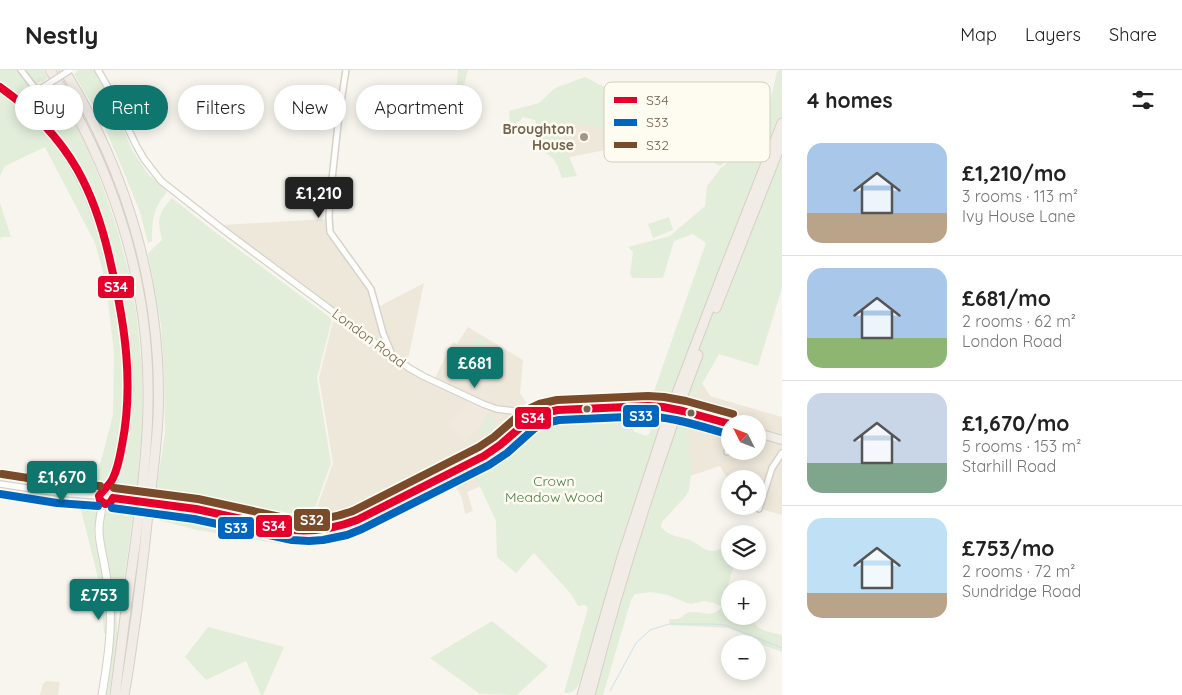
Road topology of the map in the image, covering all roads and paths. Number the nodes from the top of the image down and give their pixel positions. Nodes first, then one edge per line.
1 (21, 70) edge
2 (50, 70) edge
3 (64, 70) edge
4 (70, 70) edge
5 (98, 70) edge
6 (346, 70) edge
7 (31, 85) edge
8 (47, 85) edge
9 (0, 87) edge
10 (15, 98) edge
11 (782, 124) edge
12 (48, 130) edge
13 (782, 141) edge
14 (770, 154) edge
15 (767, 162) edge
16 (390, 354) junction
17 (529, 420) junction
18 (721, 421) edge
19 (766, 435) edge
20 (782, 440) edge
21 (782, 453) edge
22 (113, 478) junction
23 (0, 484) edge
24 (766, 487) edge
25 (113, 496) junction
26 (102, 497) junction
27 (102, 695) edge
28 (115, 695) edge
29 (126, 695) edge
30 (582, 695) edge
31 (590, 695) edge

1 - 7 street
2 - 28 highway
3 - 29 highway
4 - 8 street, bridge
5 - 16 street, London Road
6 - 16 street
9 - 10 main road
11 - 14 highway
12 - 22 main road
13 - 31 highway
15 - 30 highway
16 - 17 street, London Road
17 - 18 main road, bridge
17 - 25 main road, bridge
19 - 20 main road
21 - 24 street
22 - 25 main road
22 - 26 main road
23 - 26 street
25 - 26 main road
25 - 26 main road
26 - 27 main road

